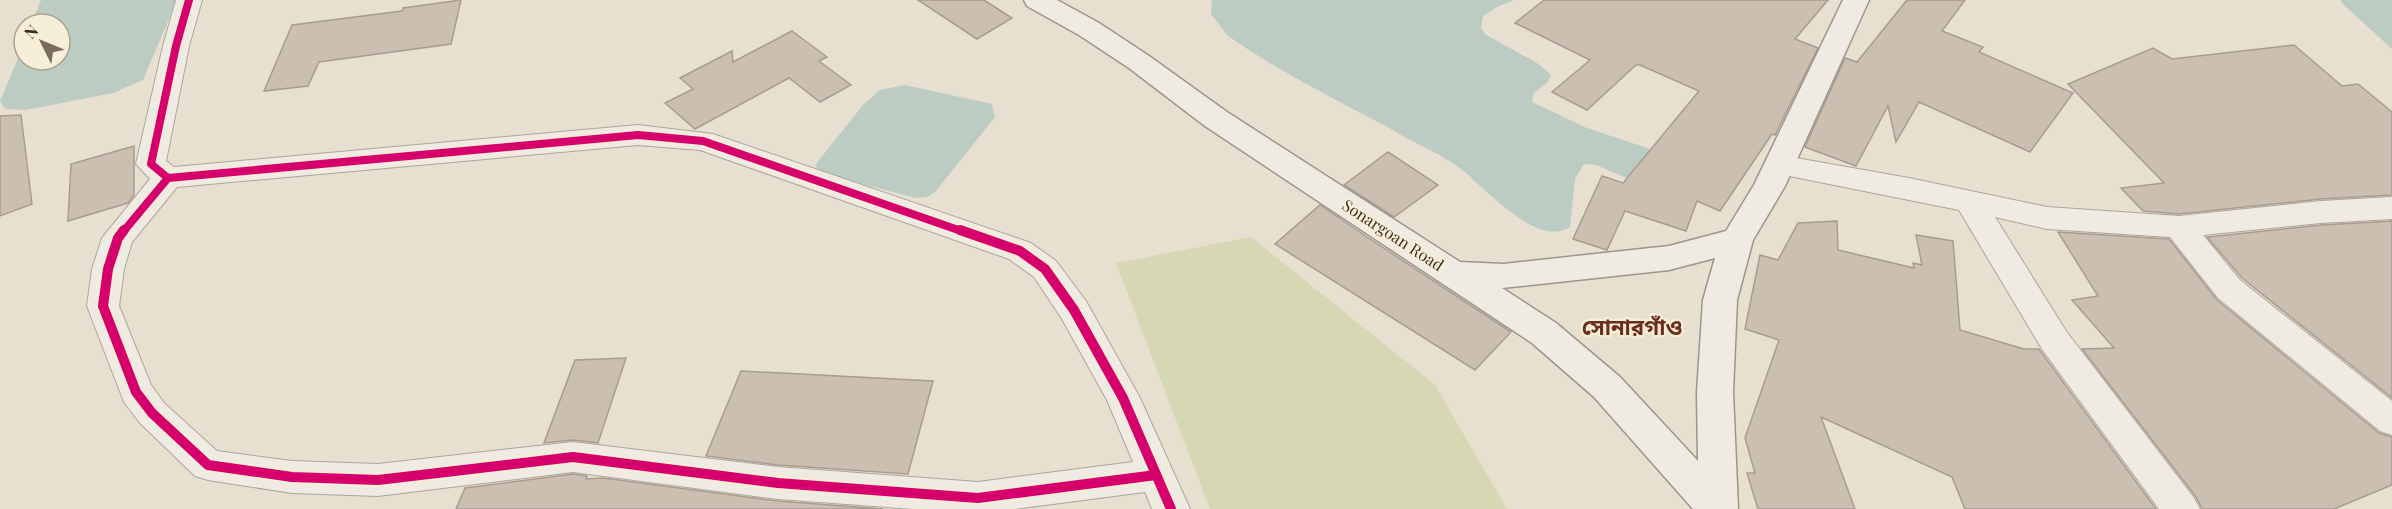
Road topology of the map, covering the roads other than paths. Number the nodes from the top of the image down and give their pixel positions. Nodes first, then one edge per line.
1 (189, 0) edge
2 (1037, 0) edge
3 (1856, 0) edge
4 (1779, 165) junction
5 (168, 178) junction
6 (1970, 202) junction
7 (2392, 208) edge
8 (2179, 227) junction
9 (1737, 240) junction
10 (1452, 274) junction
11 (2392, 422) edge
12 (1156, 475) junction
13 (1171, 509) edge
14 (1718, 509) edge
15 (2181, 509) edge

1 - 5 street
2 - 10 main road, Sonargoan Road
3 - 4 main road, Sonargoan Road
4 - 6 street
4 - 9 main road, Sonargoan Road
5 - 12 street
5 - 12 street
6 - 8 street
6 - 15 street
7 - 8 street
8 - 11 street
9 - 10 main road
9 - 14 main road, Sonargoan Road
10 - 14 main road, Sonargoan Road
12 - 13 street

